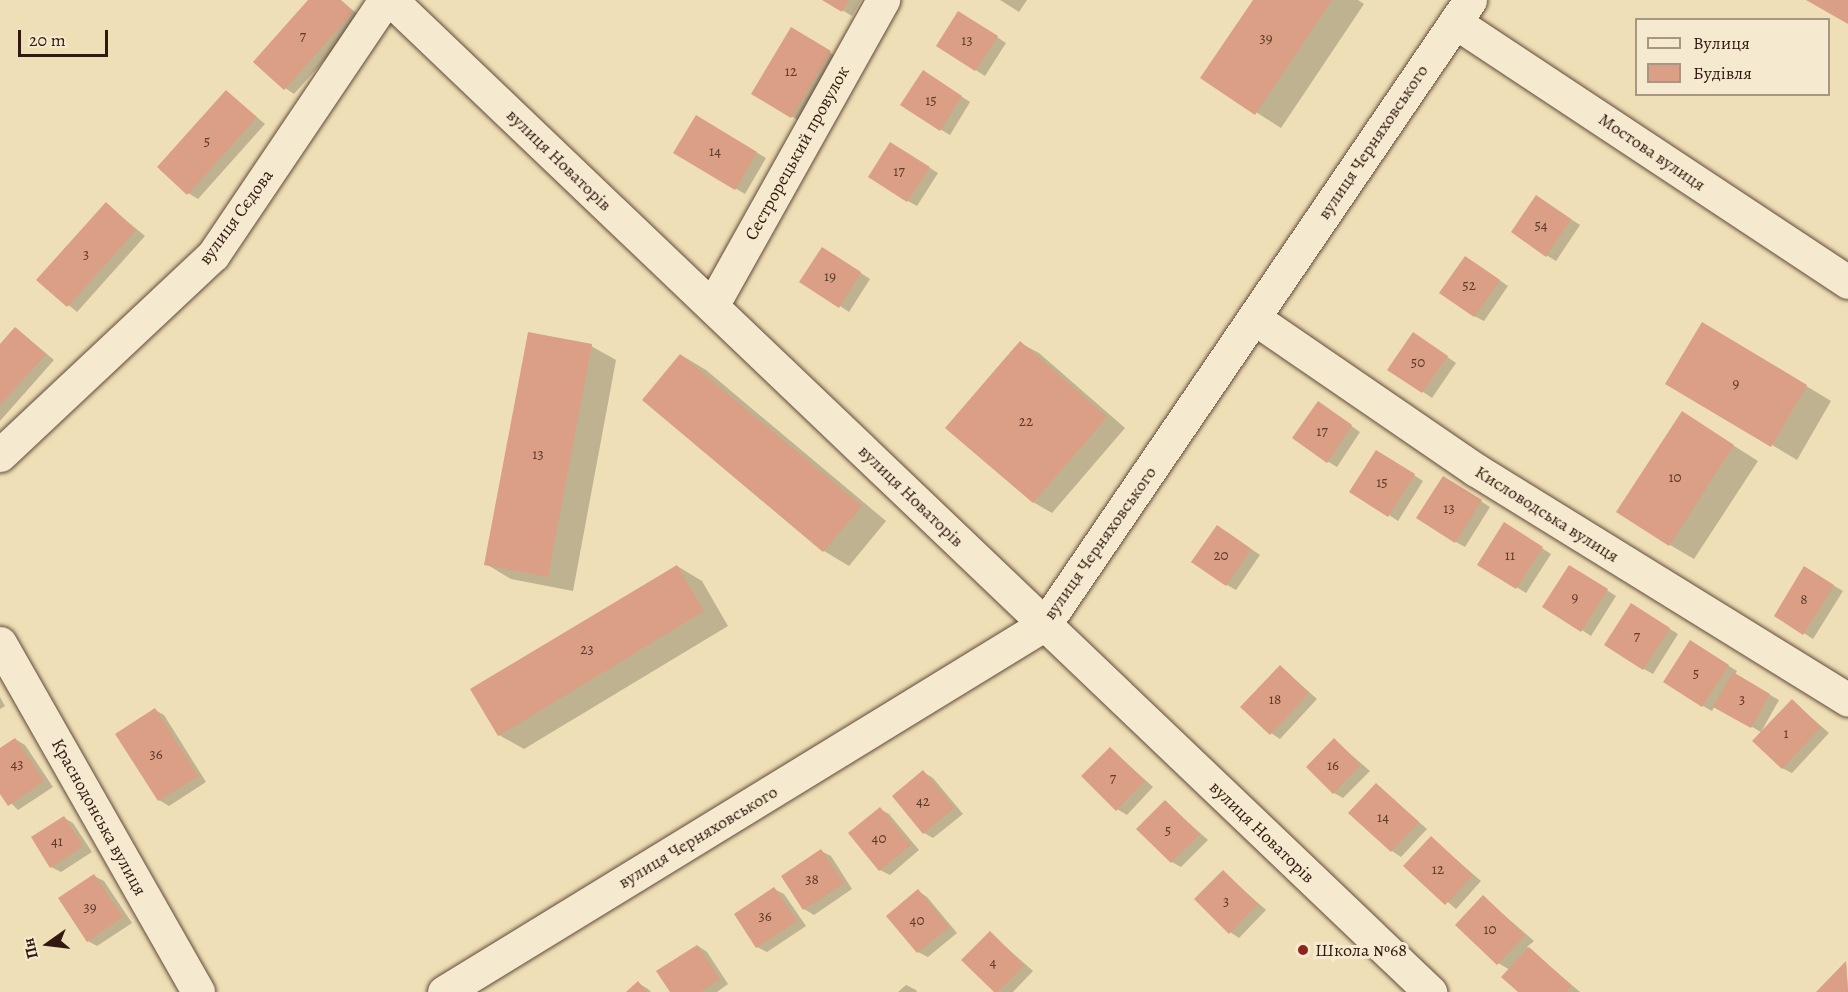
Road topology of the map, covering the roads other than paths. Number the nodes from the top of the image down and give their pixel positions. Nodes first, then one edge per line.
1 (386, 0) edge
2 (391, 0) edge
3 (883, 0) edge
4 (1463, 11) edge
5 (1848, 282) edge
6 (712, 306) junction
7 (1254, 318) junction
8 (0, 455) edge
9 (1045, 624) junction
10 (0, 643) edge
11 (1848, 700) edge
12 (198, 992) edge
13 (444, 992) edge
14 (1430, 992) edge

1 - 8 street, вулиця Сєдова
2 - 6 street, вулиця Новаторів
3 - 6 street, Сестрорецький провулок
4 - 5 street, Мостова вулиця
4 - 7 street, вулиця Черняховського
6 - 9 street, вулиця Новаторів
7 - 9 street, вулиця Черняховського
7 - 11 street, Кисловодська вулиця
9 - 13 street, вулиця Черняховського
9 - 14 street, вулиця Новаторів
10 - 12 street, Краснодонська вулиця

